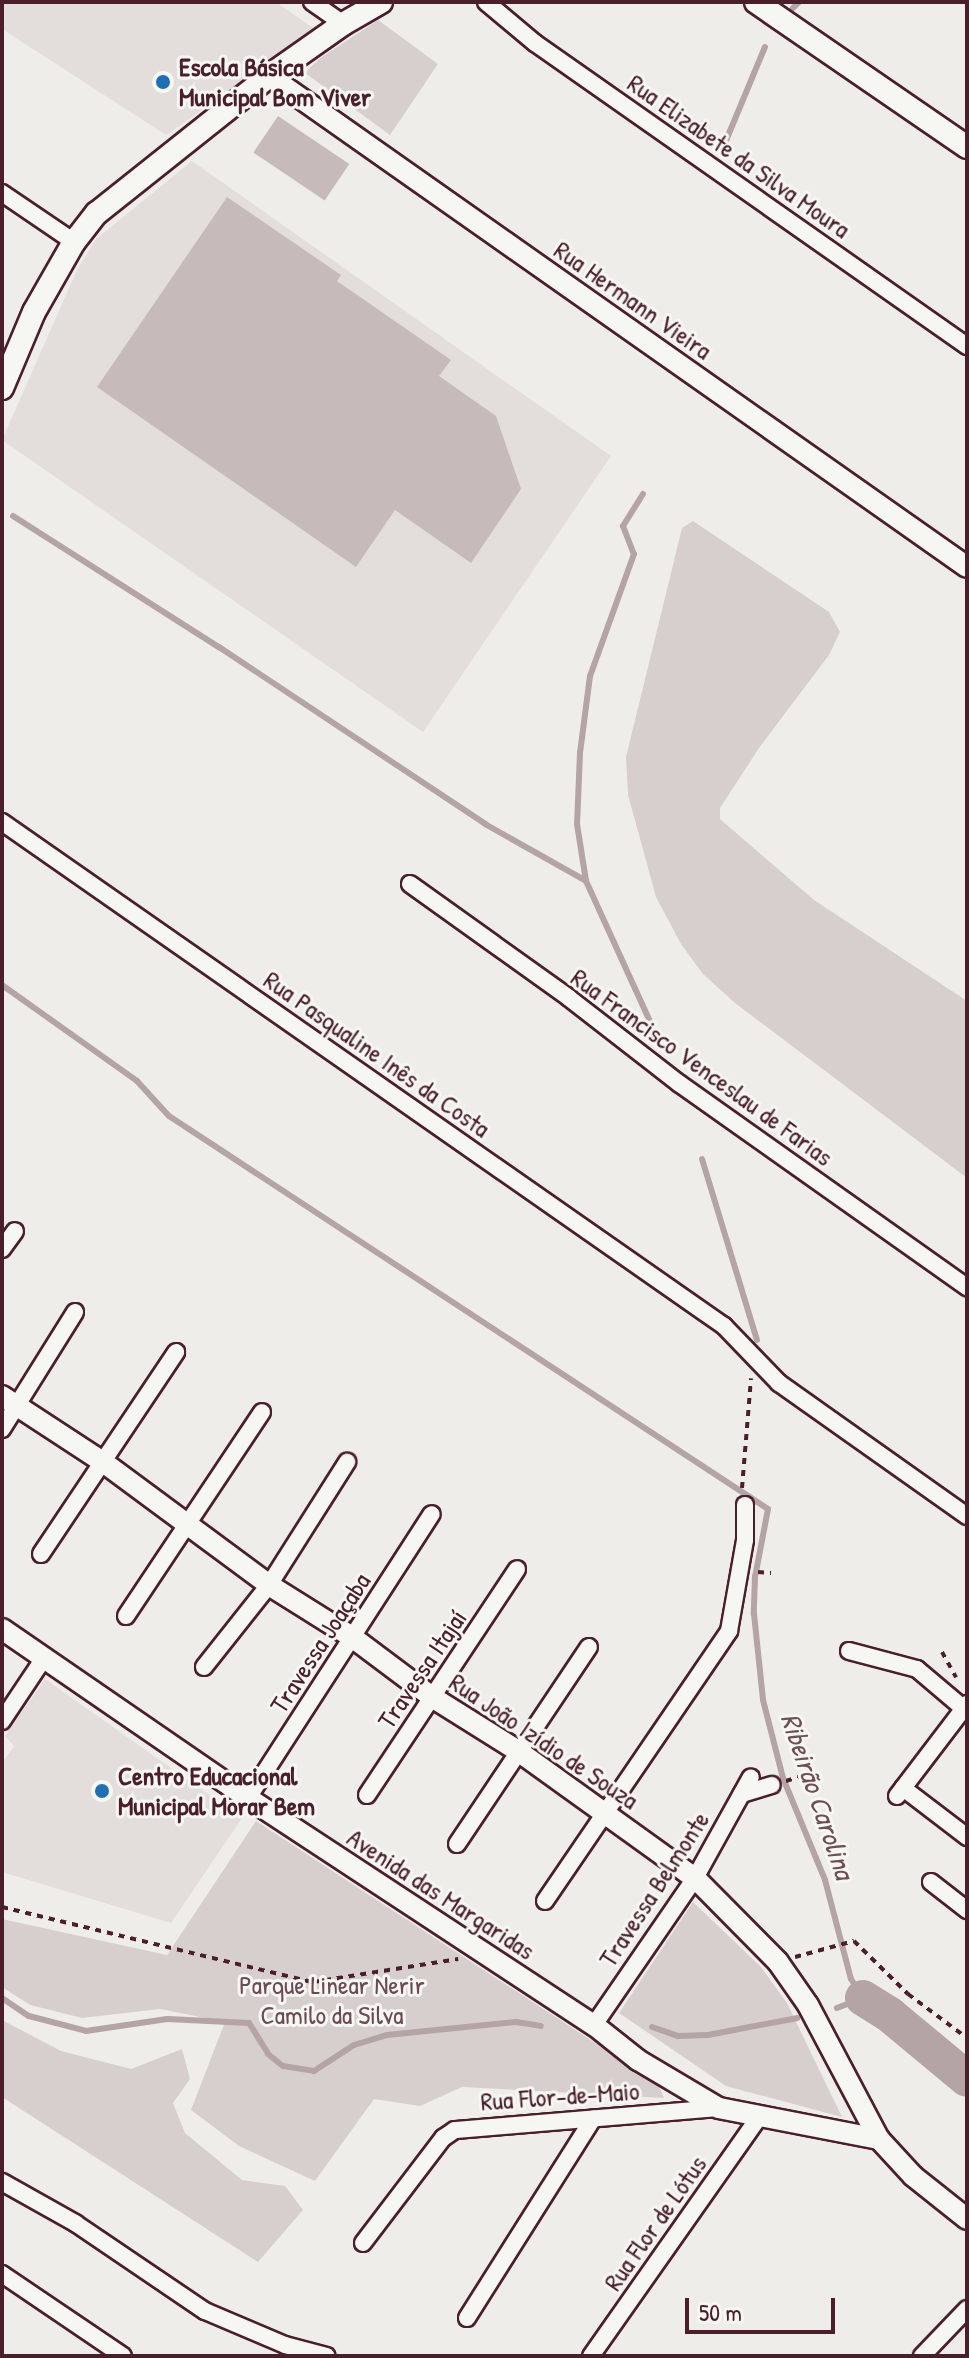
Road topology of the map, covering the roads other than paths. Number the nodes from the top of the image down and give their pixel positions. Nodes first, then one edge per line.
1 (312, 2) edge
2 (381, 2) edge
3 (486, 2) edge
4 (756, 2) edge
5 (343, 24) junction
6 (269, 76) junction
7 (967, 147) edge
8 (2, 193) edge
9 (74, 242) junction
10 (967, 346) edge
11 (2, 388) edge
12 (967, 567) edge
13 (2, 822) edge
14 (410, 884) dead end
15 (15, 1231) dead end
16 (2, 1249) edge
17 (967, 1287) edge
18 (75, 1312) dead end
19 (176, 1352) dead end
20 (10, 1402) edge
21 (262, 1412) dead end
22 (2, 1429) edge
23 (103, 1462) junction
24 (347, 1462) dead end
25 (745, 1505) dead end
26 (432, 1514) dead end
27 (967, 1516) edge
28 (184, 1523) junction
29 (41, 1554) dead end
30 (517, 1569) dead end
31 (269, 1585) junction
32 (126, 1616) dead end
33 (2, 1629) edge
34 (352, 1637) junction
35 (589, 1647) dead end
36 (849, 1651) dead end
37 (44, 1658) junction
38 (204, 1667) dead end
39 (432, 1697) junction
40 (965, 1705) edge
41 (2, 1721) edge
42 (518, 1751) junction
43 (751, 1777) dead end
44 (772, 1785) dead end
45 (742, 1794) junction
46 (367, 1795) dead end
47 (248, 1798) junction
48 (606, 1813) junction
49 (967, 1837) edge
50 (457, 1844) dead end
51 (695, 1878) junction
52 (931, 1882) dead end
53 (545, 1901) dead end
54 (967, 1910) edge
55 (594, 2025) junction
56 (719, 2108) junction
57 (759, 2117) junction
58 (593, 2119) junction
59 (879, 2139) junction
60 (2, 2182) edge
61 (967, 2219) edge
62 (363, 2243) dead end
63 (2, 2274) edge
64 (967, 2309) edge
65 (467, 2318) dead end
66 (123, 2356) edge
67 (327, 2356) edge
68 (591, 2356) edge
69 (922, 2356) edge

1 - 5 street
2 - 5 main road
3 - 10 street, Rua Elizabete da Silva Moura
4 - 7 main road
5 - 6 main road
6 - 9 main road
6 - 12 street, Rua Hermann Vieira
8 - 9 street
9 - 11 main road
13 - 27 street, Rua Pasqualine Inês da Costa
14 - 17 street, Rua Francisco Venceslau de Farias
15 - 16 street
18 - 20 street
19 - 23 street
20 - 22 street
20 - 23 street, Rua João Izídio de Souza
21 - 28 street
23 - 28 street, Rua João Izídio de Souza
23 - 29 street
24 - 31 street
25 - 48 street
26 - 34 street, Travessa Joaçaba
28 - 31 street, Rua João Izídio de Souza
28 - 32 street
30 - 39 street, Travessa Itajaí
31 - 34 street, Rua João Izídio de Souza
31 - 38 street
33 - 37 street, Avenida das Margaridas
34 - 39 street, Rua João Izídio de Souza
34 - 47 street, Travessa Joaçaba
35 - 42 street
36 - 40 street
37 - 41 street
37 - 47 street, Avenida das Margaridas
39 - 42 street, Rua João Izídio de Souza
39 - 46 street, Travessa Itajaí
40 - 49 street
42 - 48 street, Rua João Izídio de Souza
42 - 50 street
43 - 45 street, Travessa Belmonte
44 - 45 street
45 - 51 street, Travessa Belmonte
47 - 55 street, Avenida das Margaridas
48 - 51 street, Rua João Izídio de Souza
48 - 53 street
51 - 55 street, Travessa Belmonte
51 - 59 street, Rua João Izídio de Souza
52 - 54 street
55 - 56 street, Avenida das Margaridas
56 - 57 street, Avenida das Margaridas
56 - 58 street, Rua Flor-de-Maio
57 - 59 street, Avenida das Margaridas
57 - 68 street, Rua Flor de Lótus
58 - 62 street, Rua Flor-de-Maio
58 - 65 street
59 - 61 street, Rua João Izídio de Souza
60 - 67 street
63 - 66 street
64 - 69 street

